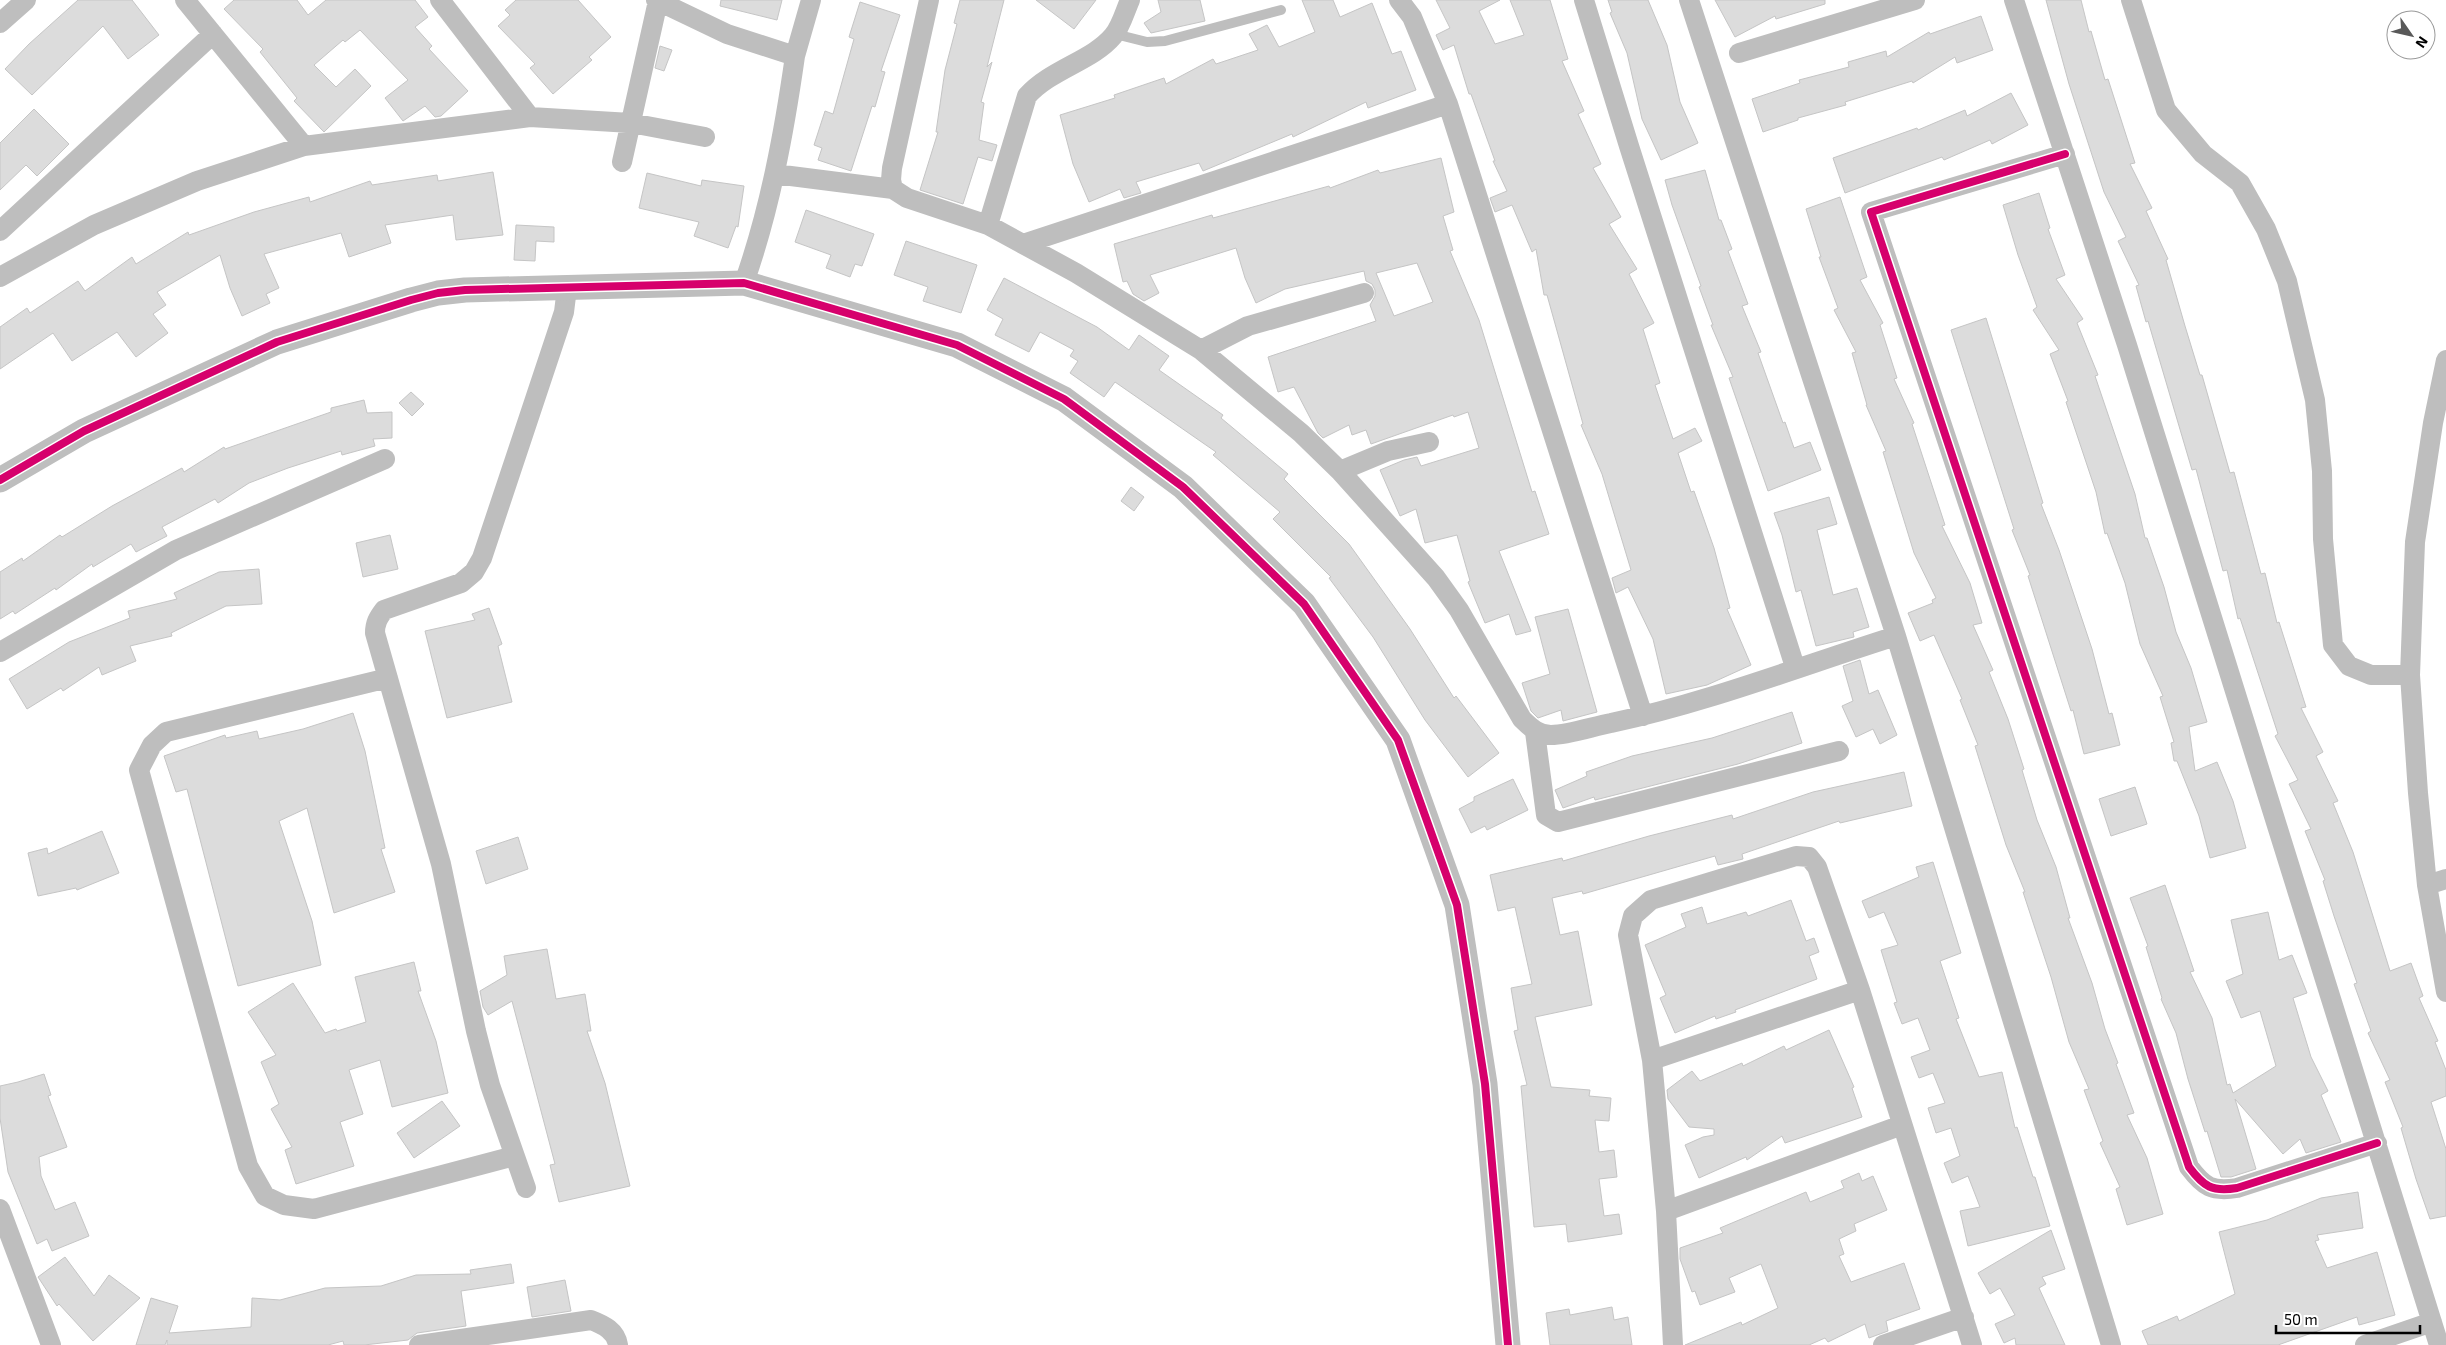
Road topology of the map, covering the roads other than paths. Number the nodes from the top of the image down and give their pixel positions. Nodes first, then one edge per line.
1 (26, 0) edge
2 (185, 0) edge
3 (440, 0) edge
4 (657, 0) edge
5 (811, 0) edge
6 (928, 0) edge
7 (1130, 0) edge
8 (1399, 0) edge
9 (1584, 0) edge
10 (1689, 0) edge
11 (1915, 0) edge
12 (2014, 0) edge
13 (2131, 0) edge
14 (1281, 10) dead end
15 (0, 23) edge
16 (213, 34) junction
17 (1115, 34) junction
18 (1739, 53) dead end
19 (794, 56) junction
20 (1448, 104) junction
21 (530, 117) junction
22 (631, 123) junction
23 (705, 136) dead end
24 (304, 146) junction
25 (2064, 154) junction
26 (622, 162) dead end
27 (775, 174) junction
28 (893, 189) junction
29 (988, 225) junction
30 (0, 231) edge
31 (1022, 244) junction
32 (0, 277) edge
33 (744, 283) junction
34 (567, 288) junction
35 (1364, 293) dead end
36 (1201, 350) junction
37 (2446, 360) edge
38 (1429, 442) dead end
39 (385, 459) dead end
40 (1340, 470) junction
41 (0, 480) edge
42 (1896, 636) junction
43 (0, 652) edge
44 (1795, 667) junction
45 (2410, 675) junction
46 (388, 678) junction
47 (1643, 716) junction
48 (1535, 732) junction
49 (1839, 751) dead end
50 (2446, 879) edge
51 (2427, 885) junction
52 (1860, 990) junction
53 (2446, 992) edge
54 (1652, 1060) junction
55 (1902, 1125) junction
56 (2377, 1143) junction
57 (514, 1156) junction
58 (526, 1188) dead end
59 (0, 1209) edge
60 (1666, 1211) junction
61 (1964, 1317) junction
62 (2432, 1322) junction
63 (51, 1345) edge
64 (419, 1345) edge
65 (618, 1345) edge
66 (1508, 1345) edge
67 (1672, 1345) edge
68 (1883, 1345) edge
69 (1972, 1345) edge
70 (2111, 1345) edge
71 (2365, 1345) edge
72 (2439, 1345) edge

1 - 15 street
2 - 16 street
3 - 21 street
4 - 19 street
4 - 22 street
5 - 19 street
6 - 28 street
7 - 17 street
8 - 20 street
9 - 44 street
10 - 42 street
11 - 18 street
12 - 25 street
13 - 45 street
14 - 17 lane
16 - 24 street
16 - 30 street
17 - 29 street
19 - 27 street
20 - 31 street
20 - 47 street
21 - 22 street
21 - 24 street
22 - 23 street
22 - 26 street
24 - 32 street
25 - 56 street
25 - 56 street
27 - 28 street
27 - 33 street
28 - 29 street
29 - 31 street
31 - 36 street
33 - 34 street
33 - 66 street
34 - 41 street
34 - 46 street
35 - 36 street
36 - 40 street
37 - 45 street
38 - 40 street
39 - 43 street
40 - 48 street
42 - 44 street
42 - 70 street
44 - 47 street
45 - 51 street
46 - 57 street
46 - 57 street
47 - 48 street
48 - 49 street
50 - 51 street
51 - 53 street
52 - 54 street
52 - 54 street
52 - 55 street
54 - 60 street
55 - 60 street
55 - 61 street
56 - 62 street
57 - 58 street
59 - 63 street
60 - 67 street
61 - 68 street
61 - 69 street
62 - 71 street
62 - 72 street
64 - 65 street

